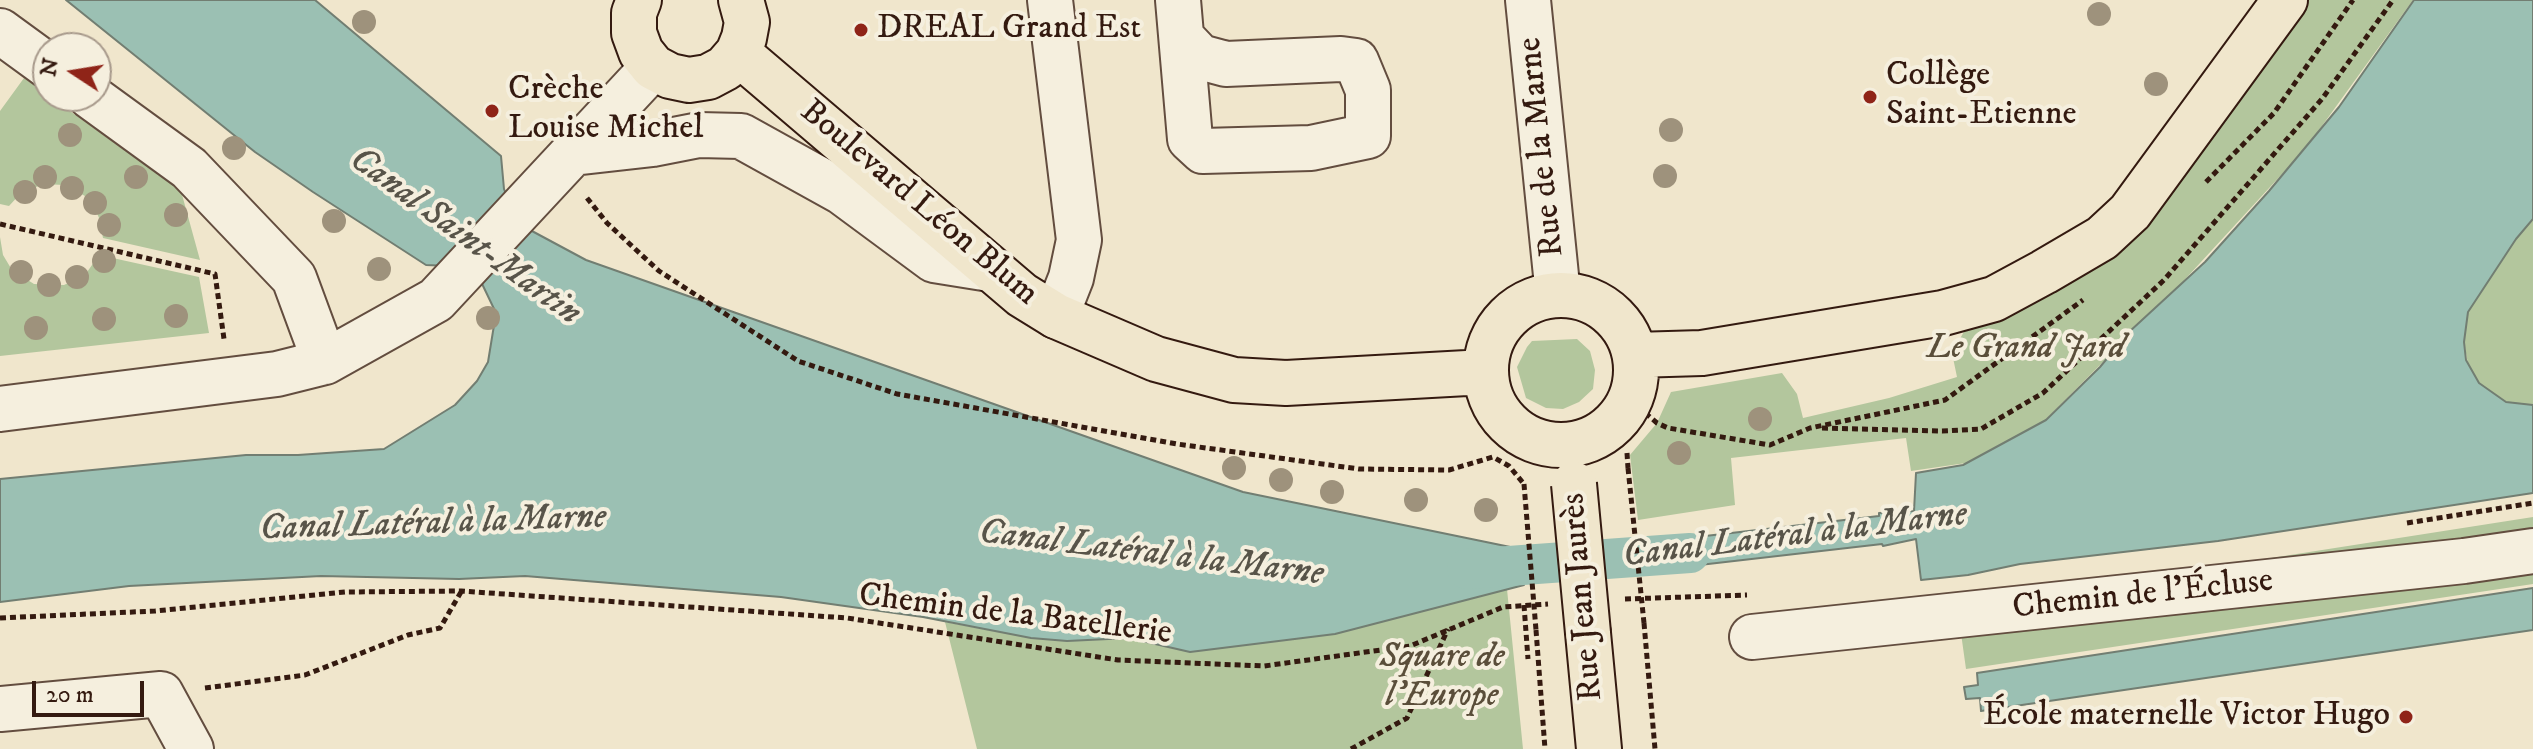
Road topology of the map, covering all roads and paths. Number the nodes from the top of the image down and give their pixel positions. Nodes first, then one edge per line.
1 (639, 0) edge
2 (741, 0) edge
3 (1050, 0) edge
4 (1528, 0) edge
5 (2285, 0) edge
6 (2393, 0) edge
7 (0, 31) edge
8 (738, 53) junction
9 (32, 54) edge
10 (653, 67) junction
11 (112, 112) edge
12 (561, 165) junction
13 (0, 224) edge
14 (990, 269) junction
15 (1558, 295) junction
16 (1056, 316) junction
17 (1635, 355) junction
18 (325, 362) junction
19 (1485, 372) junction
20 (229, 380) junction
21 (0, 409) edge
22 (1810, 428) dead end
23 (1627, 453) dead end
24 (1571, 465) junction
25 (2533, 551) edge
26 (461, 591) junction
27 (1698, 594) dead end
28 (1619, 599) dead end
29 (1555, 603) dead end
30 (1524, 605) junction
31 (0, 618) edge
32 (1448, 629) junction
33 (1752, 637) dead end
34 (1528, 659) dead end
35 (161, 694) junction
36 (0, 709) edge
37 (191, 749) edge
38 (1351, 749) edge
39 (1545, 749) edge
40 (1599, 749) edge
41 (1655, 749) edge

1 - 10 main road
2 - 8 main road
3 - 16 street
4 - 15 street, Rue de la Marne
5 - 17 main road
6 - 22 path
7 - 9 street
8 - 10 main road
8 - 14 main road, Boulevard Léon Blum
10 - 12 street
11 - 18 street
12 - 14 street
12 - 18 street
12 - 39 path, bridge
13 - 20 path
14 - 16 main road, Boulevard Léon Blum
15 - 17 main road
15 - 19 main road
16 - 19 main road, Boulevard Léon Blum
17 - 24 main road
18 - 20 street
19 - 24 main road
20 - 21 street
23 - 41 path, bridge
24 - 40 main road, Rue Jean Jaurès, bridge
25 - 33 street, Chemin de l'Écluse
26 - 31 path, Chemin de la Batellerie
26 - 32 path, Chemin de la Batellerie
26 - 35 path
27 - 28 path
29 - 30 path, Chemin de la Batellerie
30 - 32 path, Chemin de la Batellerie
30 - 34 path
32 - 38 path
35 - 36 street
35 - 37 street

